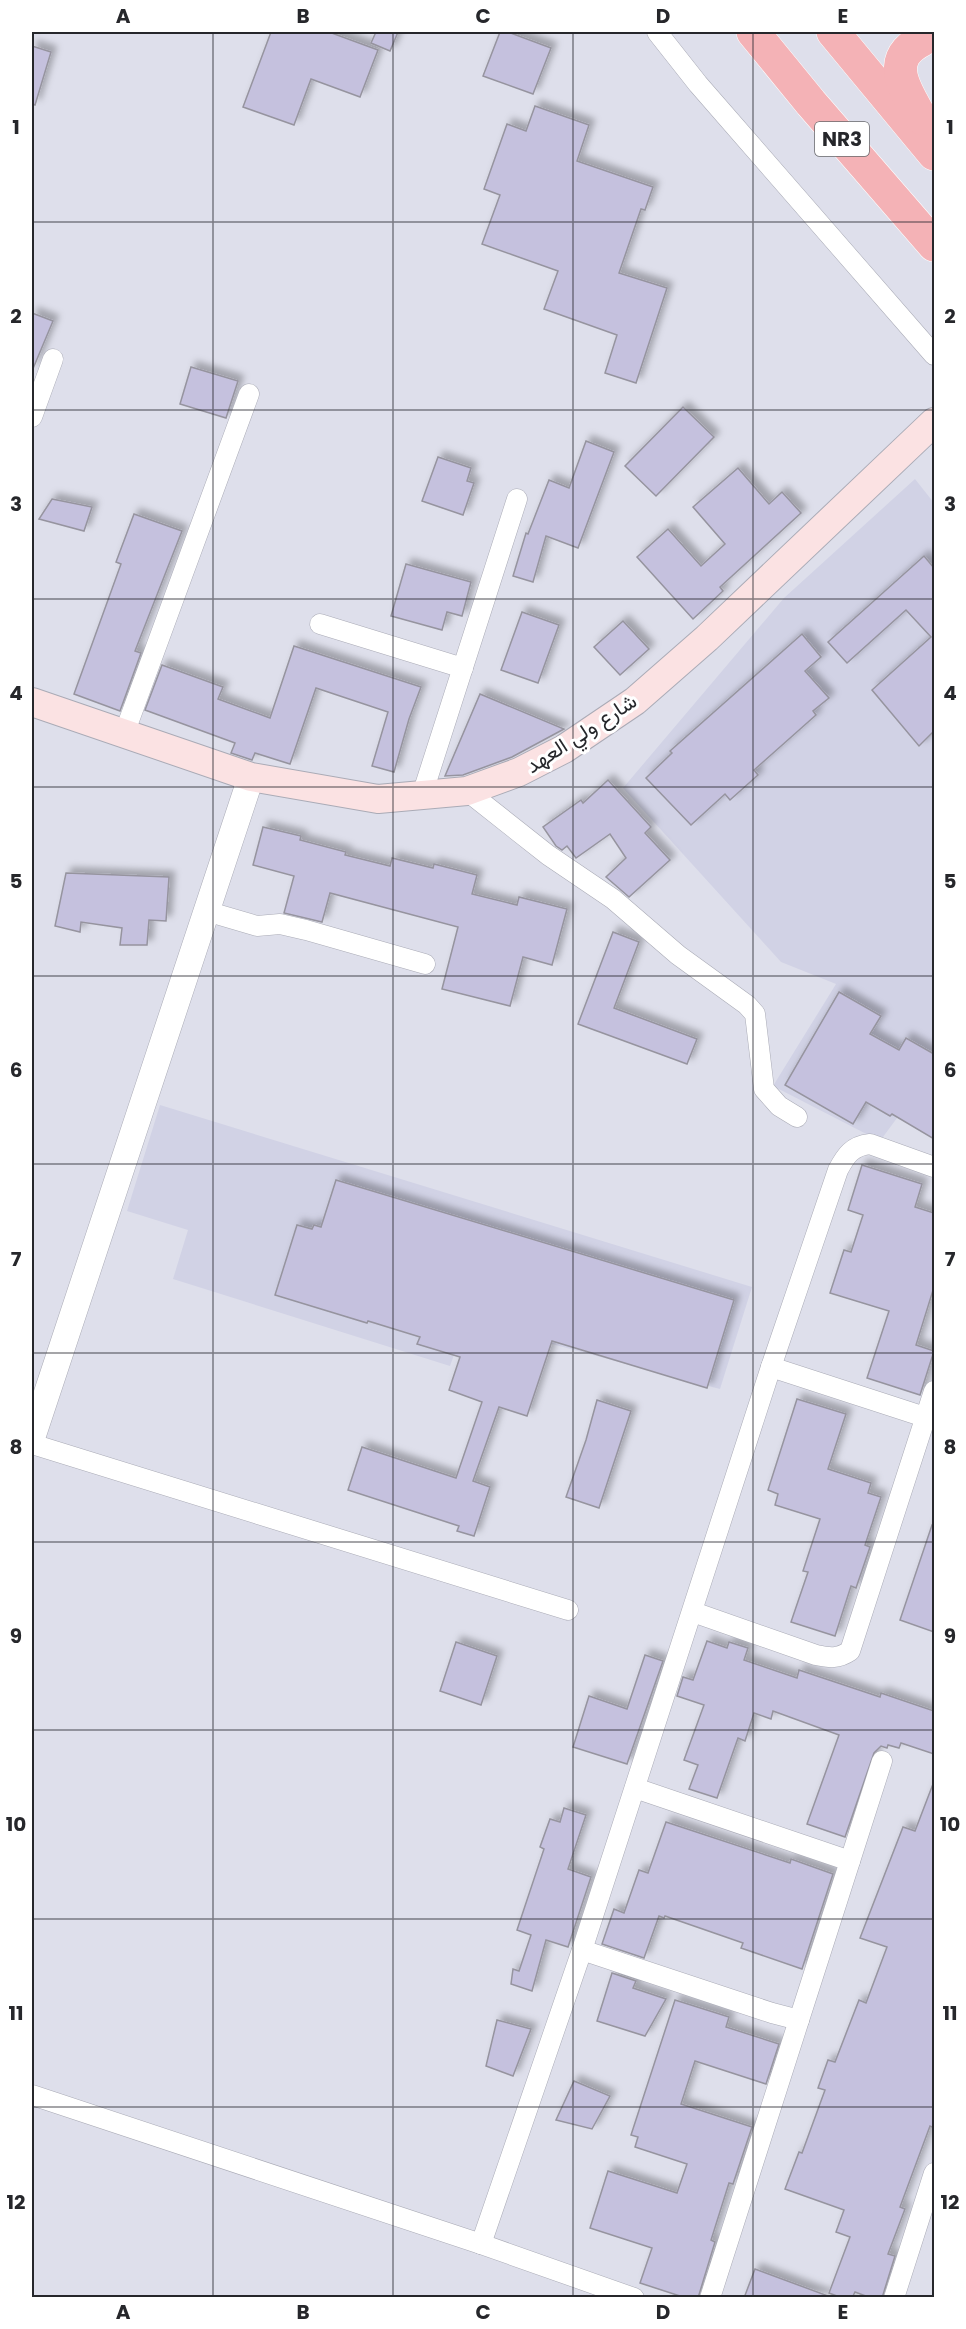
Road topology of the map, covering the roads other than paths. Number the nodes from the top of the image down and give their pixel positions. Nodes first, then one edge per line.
1 (657, 32) edge
2 (753, 32) edge
3 (832, 32) edge
4 (924, 42) edge
5 (934, 144) edge
6 (934, 154) edge
7 (934, 245) edge
8 (934, 355) edge
9 (53, 360) dead end
10 (249, 394) dead end
11 (32, 417) edge
12 (934, 422) edge
13 (517, 499) dead end
14 (320, 624) dead end
15 (463, 668) junction
16 (32, 702) edge
17 (124, 734) junction
18 (250, 777) junction
19 (467, 791) junction
20 (422, 795) junction
21 (206, 911) junction
22 (425, 964) dead end
23 (797, 1117) dead end
24 (934, 1167) edge
25 (771, 1367) junction
26 (934, 1391) edge
27 (930, 1419) edge
28 (32, 1438) edge
29 (32, 1444) edge
30 (568, 1610) dead end
31 (693, 1612) junction
32 (882, 1761) dead end
33 (634, 1788) junction
34 (850, 1861) junction
35 (582, 1950) junction
36 (799, 2020) junction
37 (32, 2095) edge
38 (934, 2173) edge
39 (481, 2244) junction
40 (634, 2298) edge
41 (710, 2298) edge
42 (894, 2298) edge

1 - 8 street
2 - 7 highway, NR3
3 - 6 highway, NR3
4 - 5 highway
9 - 11 street
10 - 17 street
12 - 19 main road, شارع ولي العهد
13 - 15 street
14 - 15 street
15 - 20 street
16 - 17 main road, شارع ولي العهد
17 - 18 main road, شارع ولي العهد
18 - 20 main road, شارع ولي العهد
18 - 21 street
19 - 20 main road, شارع ولي العهد
19 - 23 street
21 - 22 street
21 - 28 street
24 - 25 street
25 - 27 street
25 - 31 street
26 - 27 street
27 - 31 street
29 - 30 street
31 - 33 street
32 - 34 street
33 - 34 street
33 - 35 street
34 - 36 street
35 - 36 street
35 - 39 street
36 - 41 street
37 - 39 street
38 - 42 street
39 - 40 street

